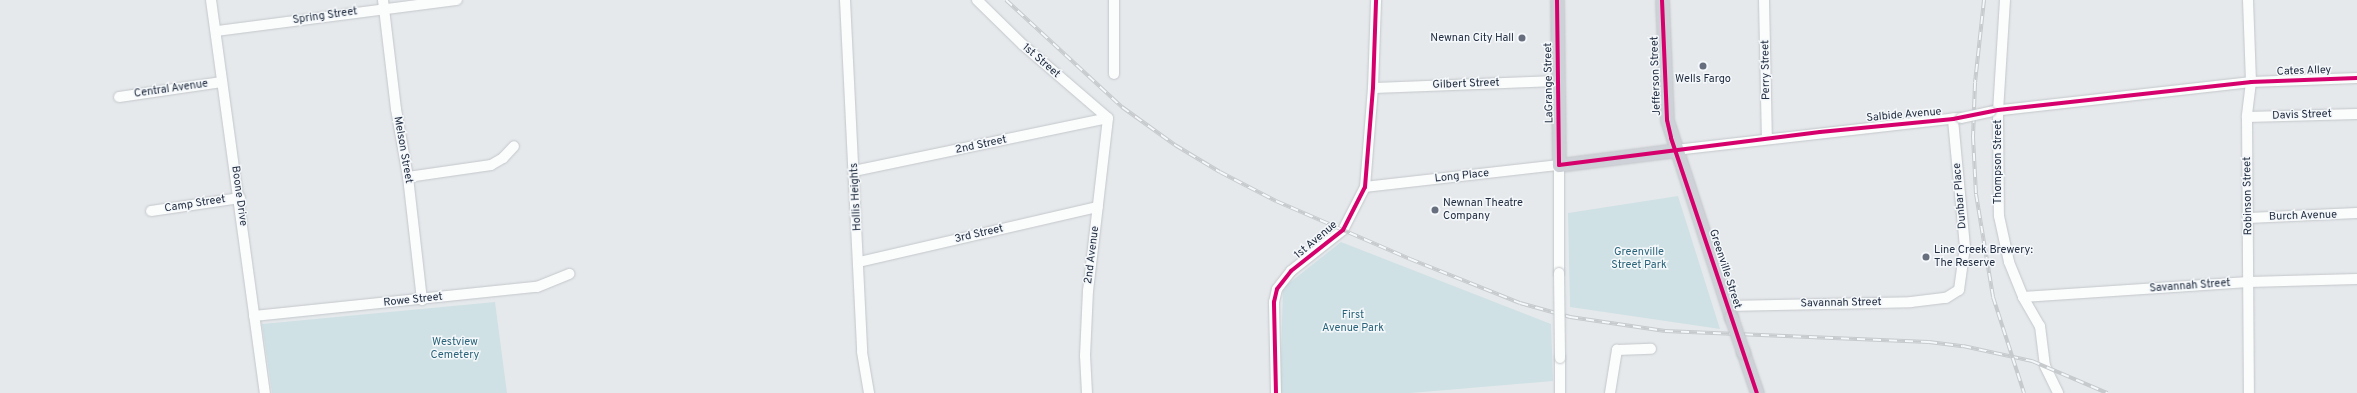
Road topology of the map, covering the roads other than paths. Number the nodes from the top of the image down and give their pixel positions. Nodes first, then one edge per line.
1 (211, 0) edge
2 (457, 0) edge
3 (845, 0) edge
4 (977, 0) edge
5 (1114, 0) edge
6 (1376, 0) edge
7 (1557, 0) edge
8 (1662, 0) edge
9 (1764, 0) edge
10 (2005, 0) edge
11 (2248, 0) edge
12 (384, 4) edge
13 (217, 31) junction
14 (1114, 74) dead end
15 (2357, 78) edge
16 (1558, 81) junction
17 (222, 82) junction
18 (2251, 82) junction
19 (1373, 88) junction
20 (120, 97) dead end
21 (1994, 111) junction
22 (2357, 114) edge
23 (2247, 117) junction
24 (1108, 118) junction
25 (1957, 119) junction
26 (1667, 120) junction
27 (1767, 139) junction
28 (514, 146) dead end
29 (1676, 150) junction
30 (1660, 152) junction
31 (1559, 165) junction
32 (854, 171) junction
33 (408, 177) junction
34 (1365, 187) junction
35 (240, 198) junction
36 (1098, 207) junction
37 (151, 211) dead end
38 (2357, 212) edge
39 (2248, 218) junction
40 (859, 262) junction
41 (570, 274) dead end
42 (2357, 279) edge
43 (2249, 282) junction
44 (1954, 293) joint
45 (2023, 296) junction
46 (422, 300) junction
47 (1729, 311) junction
48 (254, 316) junction
49 (1651, 350) dead end
50 (265, 393) edge
51 (869, 393) edge
52 (1087, 393) edge
53 (1276, 393) edge
54 (1560, 393) edge
55 (1610, 393) edge
56 (1757, 393) edge
57 (2058, 393) edge
58 (2249, 393) edge

1 - 13 street, Boone Drive
2 - 12 street, Spring Street
3 - 32 street, Hollis Heights
4 - 24 street, 1st Street
5 - 14 street
6 - 19 street, 1st Avenue
7 - 16 main road, LaGrange Street
8 - 26 main road, Jefferson Street
9 - 27 street, Perry Street
10 - 21 street, Thompson Street
11 - 18 street, Robinson Street
12 - 13 street, Spring Street
12 - 33 street, Melson Street
13 - 17 street, Boone Drive
15 - 18 street, Cates Alley
16 - 19 street, Gilbert Street
16 - 31 main road, LaGrange Street
17 - 20 street, Central Avenue
17 - 35 street, Boone Drive
18 - 21 street, Salbide Avenue
18 - 23 street, Robinson Street
19 - 34 street, 1st Avenue
21 - 25 street, Salbide Avenue, bridge
21 - 45 street, Thompson Street
22 - 23 street, Davis Street
23 - 39 street, Robinson Street
24 - 32 street, 2nd Street
24 - 36 street, 2nd Avenue
25 - 27 street, Salbide Avenue
25 - 44 street, Dunbar Place
26 - 29 main road, Jefferson Street
26 - 30 main road
27 - 29 street, Salbide Avenue
28 - 33 street
29 - 30 main road, Salbide Avenue
29 - 47 main road, Greenville Street
30 - 31 main road, Salbide Avenue
31 - 34 street, Long Place
31 - 54 street, LaGrange Street, bridge
32 - 40 street, Hollis Heights
33 - 46 street, Melson Street
34 - 53 street, 1st Avenue
35 - 37 street, Camp Street
35 - 48 street, Boone Drive
36 - 40 street, 3rd Street
36 - 52 street, 2nd Avenue
38 - 39 street, Burch Avenue
39 - 43 street, Robinson Street
40 - 51 street, Hollis Heights
41 - 46 street, Rowe Street
42 - 43 street, Savannah Street
43 - 45 street, Savannah Street
43 - 58 street, Robinson Street
44 - 47 street, Savannah Street
45 - 57 street, Thompson Street
46 - 48 street, Rowe Street
47 - 56 main road, Greenville Street, bridge
48 - 50 street, Boone Drive
49 - 55 street

